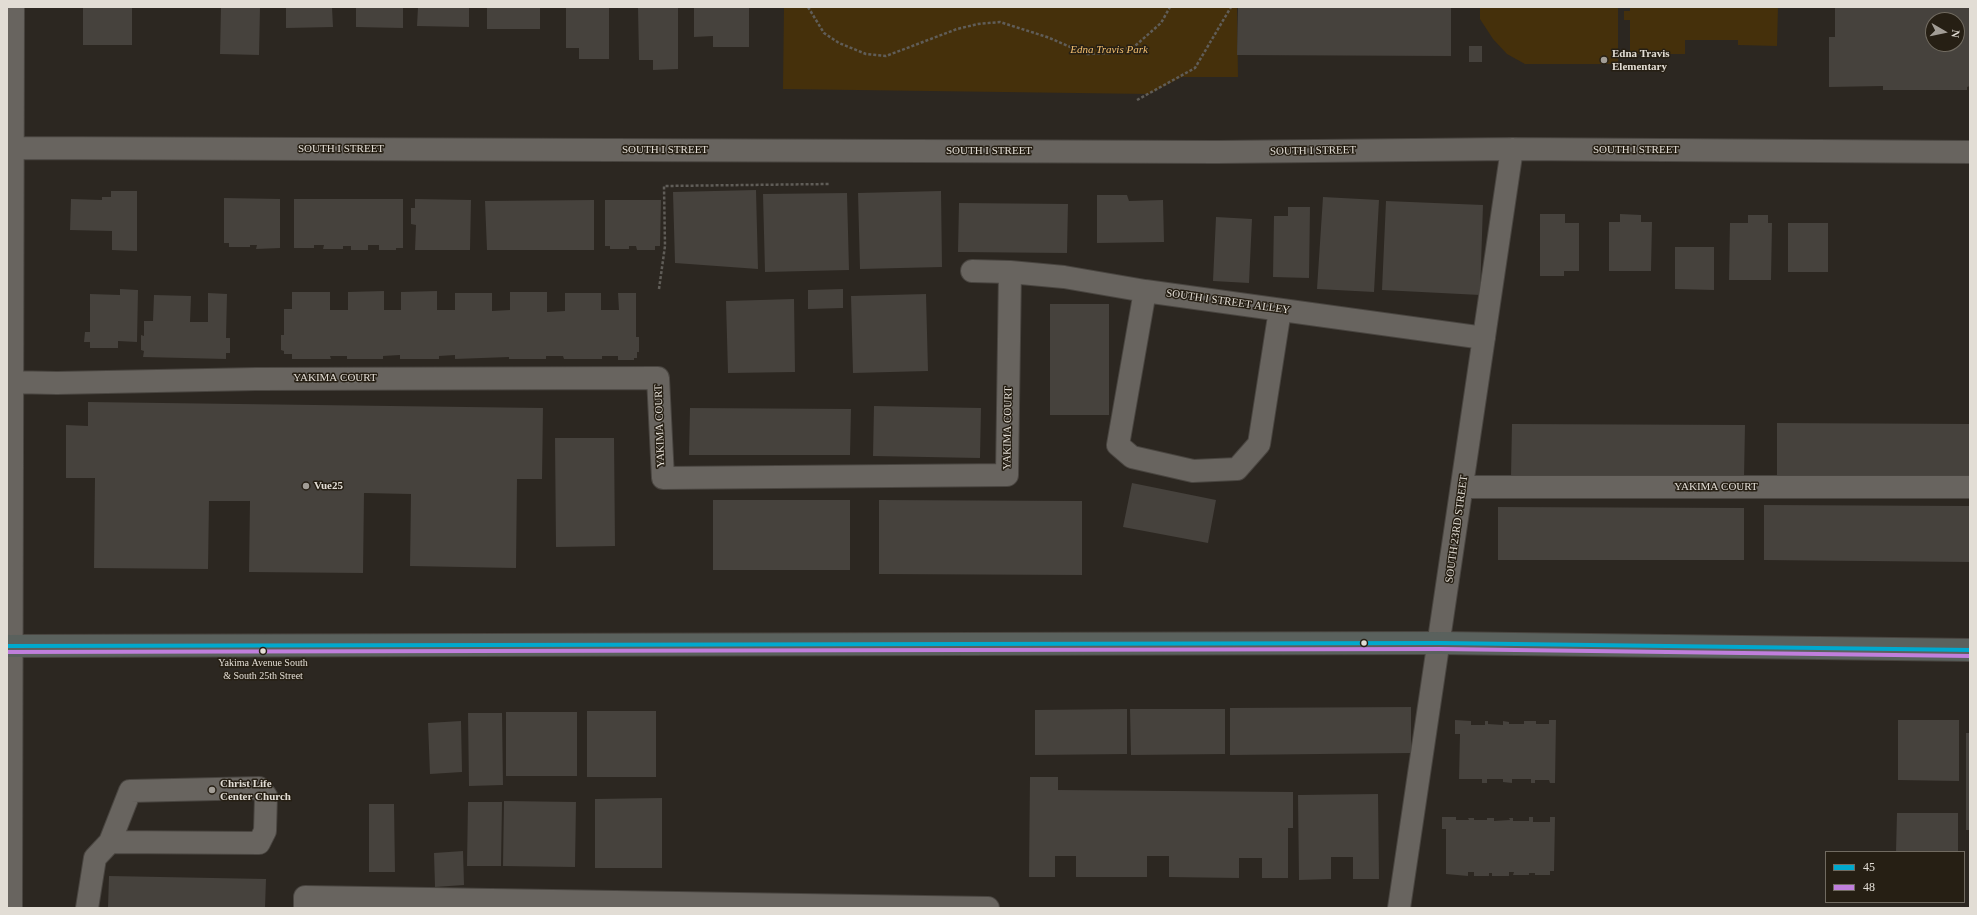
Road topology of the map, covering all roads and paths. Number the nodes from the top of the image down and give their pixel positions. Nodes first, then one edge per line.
1 (13, 7) edge
2 (808, 7) edge
3 (1170, 7) edge
4 (1232, 7) edge
5 (1137, 100) dead end
6 (10, 148) edge
7 (1512, 149) junction
8 (1970, 152) edge
9 (829, 184) dead end
10 (972, 271) dead end
11 (1010, 272) junction
12 (659, 289) dead end
13 (1144, 291) junction
14 (1280, 310) junction
15 (1484, 338) junction
16 (9, 382) edge
17 (1463, 487) junction
18 (1970, 487) edge
19 (1440, 643) junction
20 (9, 646) edge
21 (1970, 650) edge
22 (110, 842) junction
23 (372, 903) edge
24 (11, 908) edge
25 (88, 908) edge
26 (305, 908) edge
27 (988, 908) edge
28 (1399, 908) edge

1 - 6 street
2 - 3 path
4 - 5 path
6 - 7 street, SOUTH I STREET
6 - 16 street
7 - 8 street, SOUTH I STREET
7 - 15 street, SOUTH 23RD STREET
9 - 12 path
10 - 11 street, SOUTH I STREET ALLEY
11 - 13 street, SOUTH I STREET ALLEY
11 - 16 street, YAKIMA COURT
13 - 14 street, SOUTH I STREET ALLEY
13 - 14 street
14 - 15 street, SOUTH I STREET ALLEY
15 - 17 street, SOUTH 23RD STREET
16 - 20 street
17 - 18 street, YAKIMA COURT
17 - 19 street, SOUTH 23RD STREET
19 - 20 main road
19 - 21 main road
19 - 28 street, SOUTH 23RD STREET
20 - 24 street
22 - 22 street
22 - 25 street
23 - 26 street
23 - 27 street

